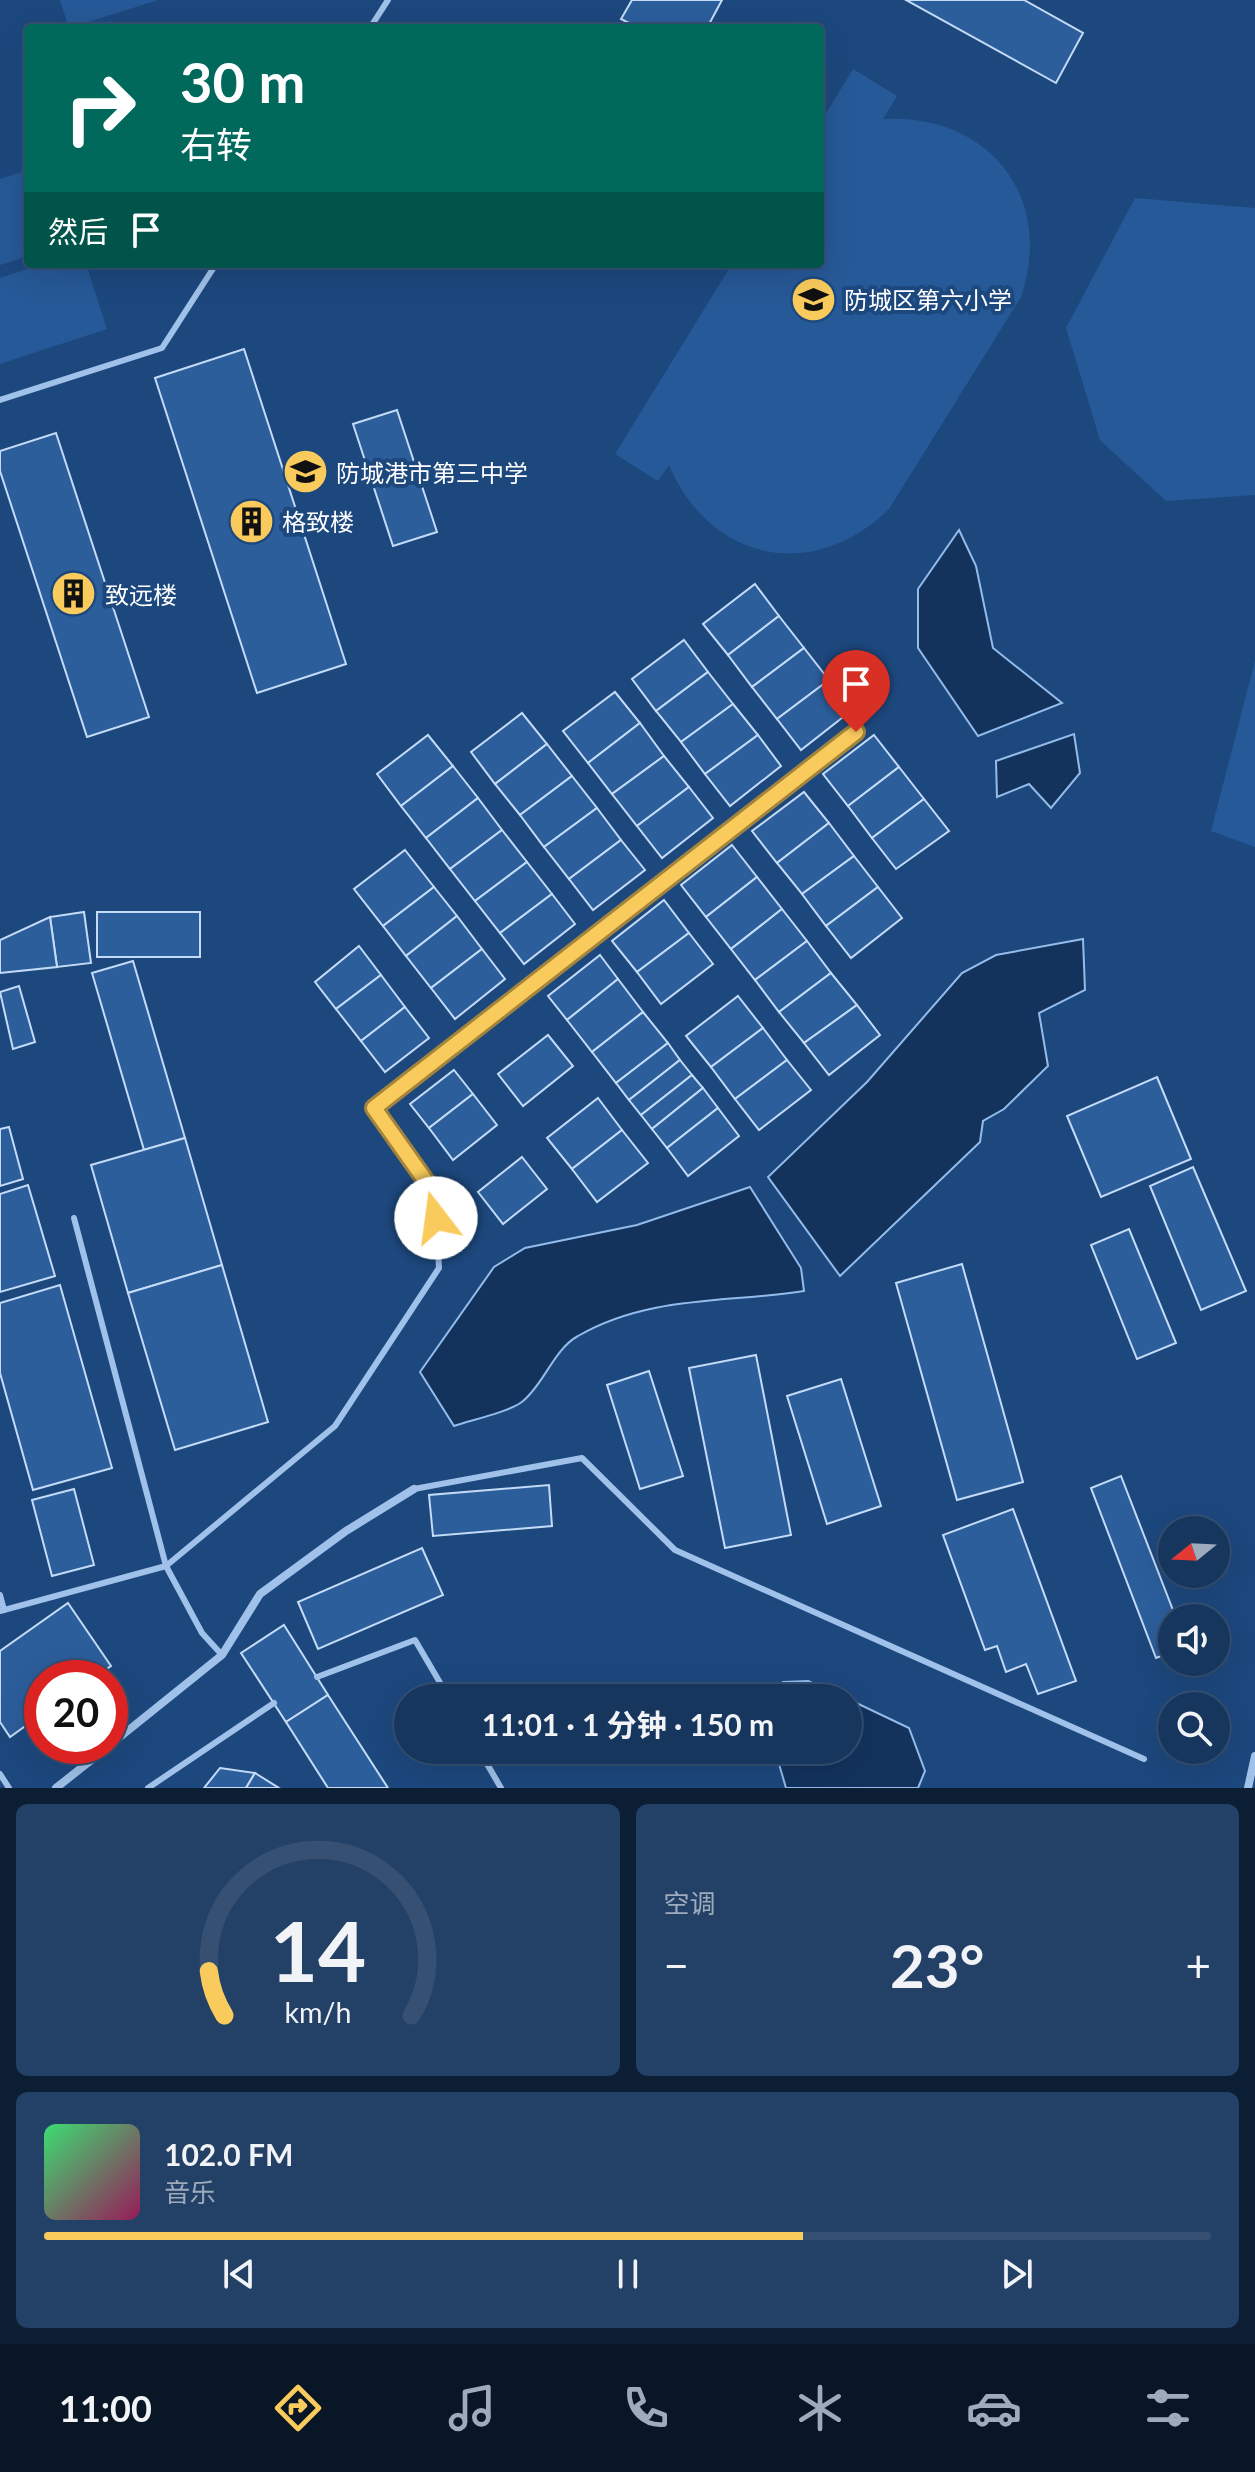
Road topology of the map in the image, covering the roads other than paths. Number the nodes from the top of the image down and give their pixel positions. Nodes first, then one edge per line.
1 (388, 0) edge
2 (373, 24) edge
3 (213, 268) edge
4 (0, 400) edge
5 (856, 732) dead end
6 (74, 1218) dead end
7 (414, 1489) joint
8 (166, 1566) junction
9 (0, 1595) edge
10 (2, 1610) edge
11 (222, 1655) junction
12 (317, 1677) dead end
13 (441, 1684) edge
14 (274, 1703) dead end
15 (128, 1730) edge
16 (1255, 1756) edge
17 (1144, 1759) dead end
18 (86, 1764) edge
19 (487, 1764) edge
20 (0, 1774) edge
21 (9, 1788) edge
22 (56, 1788) edge
23 (148, 1788) edge
24 (501, 1788) edge
25 (1248, 1788) edge

1 - 2 lane
3 - 4 lane
5 - 8 lane
6 - 8 lane
7 - 11 street
7 - 17 lane
8 - 10 lane
8 - 11 lane
9 - 10 lane
11 - 15 street
12 - 13 lane
14 - 23 lane
16 - 25 street
18 - 22 street
19 - 24 lane
20 - 21 lane

